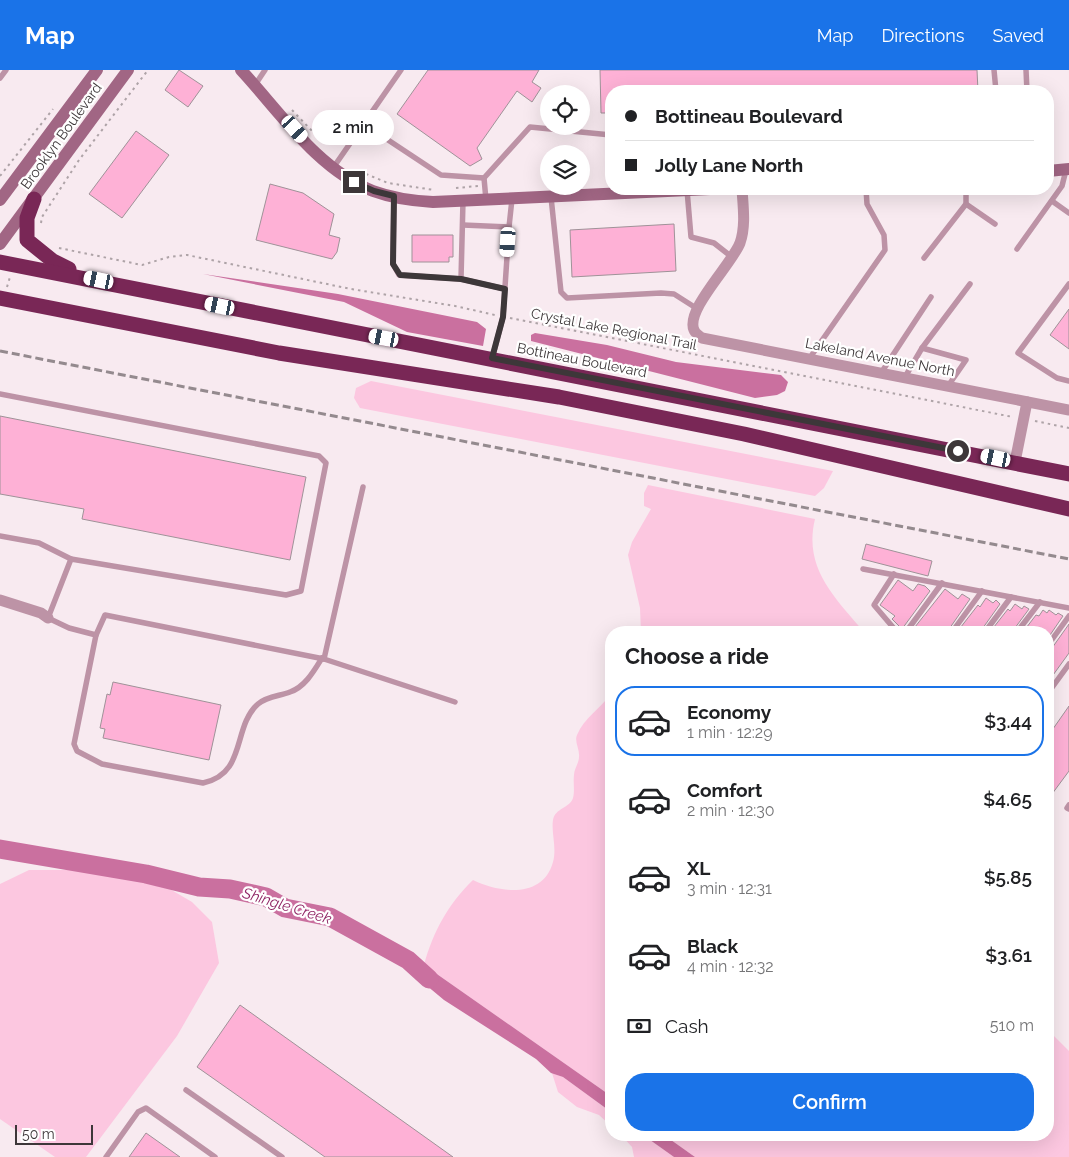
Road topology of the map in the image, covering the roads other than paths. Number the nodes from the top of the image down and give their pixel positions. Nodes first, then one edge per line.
1 (6, 70) edge
2 (97, 70) edge
3 (128, 70) edge
4 (240, 70) edge
5 (265, 70) edge
6 (400, 70) edge
7 (994, 70) edge
8 (1026, 70) edge
9 (0, 78) edge
10 (255, 85) junction
11 (995, 85) edge
12 (1027, 85) edge
13 (365, 121) junction
14 (605, 134) edge
15 (333, 168) junction
16 (1067, 170) edge
17 (1054, 171) edge
18 (484, 178) junction
19 (605, 194) edge
20 (687, 195) edge
21 (742, 195) edge
22 (866, 195) edge
23 (966, 195) edge
24 (394, 196) junction
25 (551, 196) junction
26 (512, 198) junction
27 (34, 199) junction
28 (0, 200) edge
29 (486, 200) junction
30 (464, 201) junction
31 (1052, 201) junction
32 (966, 204) junction
33 (1069, 213) edge
34 (995, 224) dead end
35 (463, 225) junction
36 (509, 227) junction
37 (0, 244) edge
38 (1016, 249) dead end
39 (733, 258) junction
40 (924, 258) dead end
41 (0, 262) edge
42 (83, 277) junction
43 (461, 279) junction
44 (970, 284) dead end
45 (1069, 284) edge
46 (505, 289) junction
47 (931, 297) dead end
48 (0, 298) edge
49 (696, 308) junction
50 (922, 348) junction
51 (492, 358) junction
52 (809, 359) junction
53 (881, 373) junction
54 (905, 378) junction
55 (1069, 381) edge
56 (948, 386) junction
57 (0, 394) edge
58 (1028, 402) junction
59 (1069, 410) edge
60 (1015, 462) junction
61 (1069, 474) edge
62 (363, 487) dead end
63 (1069, 509) edge
64 (0, 536) edge
65 (71, 559) junction
66 (863, 568) dead end
67 (894, 574) junction
68 (942, 583) junction
69 (982, 591) junction
70 (1011, 597) junction
71 (0, 600) edge
72 (1040, 602) junction
73 (1069, 608) edge
74 (1069, 616) edge
75 (48, 618) junction
76 (892, 626) edge
77 (910, 626) edge
78 (956, 626) edge
79 (989, 626) edge
80 (1022, 626) edge
81 (96, 635) junction
82 (1054, 637) edge
83 (323, 659) junction
84 (1069, 664) edge
85 (1054, 685) edge
86 (455, 702) dead end
87 (1069, 805) edge
88 (1069, 809) edge
89 (186, 1090) dead end
90 (106, 1157) edge
91 (216, 1157) edge
92 (282, 1157) edge

1 - 9 lane
2 - 28 street, Brooklyn Boulevard
3 - 27 street, Brooklyn Boulevard
4 - 10 street
5 - 10 lane
6 - 13 lane
7 - 11 lane
8 - 12 lane
10 - 15 street
13 - 15 lane
13 - 18 lane
14 - 18 lane
15 - 24 street
16 - 17 street
16 - 31 lane
18 - 29 lane
19 - 25 street
20 - 39 lane
21 - 39 street
22 - 52 lane
23 - 32 lane
24 - 30 street
24 - 43 lane
25 - 26 street
25 - 49 lane
26 - 29 street
26 - 36 lane
27 - 37 street, Brooklyn Boulevard
27 - 42 highway
29 - 30 street
30 - 35 lane
31 - 33 lane
31 - 38 lane
32 - 34 lane
32 - 40 lane
35 - 36 lane
35 - 43 lane
36 - 46 lane
39 - 49 street
41 - 42 highway, Bottineau Boulevard
42 - 51 highway, Bottineau Boulevard
43 - 46 lane
44 - 50 lane
45 - 55 lane
46 - 51 lane
47 - 53 lane
48 - 63 highway
49 - 52 street, Lakeland Avenue North
50 - 54 lane
50 - 56 lane
51 - 60 highway, Bottineau Boulevard
52 - 53 street, Lakeland Avenue North
53 - 54 street, Lakeland Avenue North
54 - 56 street, Lakeland Avenue North
56 - 58 street, Lakeland Avenue North
57 - 65 lane
58 - 59 street, Lakeland Avenue North
58 - 60 street
60 - 61 highway, Bottineau Boulevard
62 - 83 lane
64 - 65 lane
65 - 75 lane
66 - 67 lane
67 - 68 lane
67 - 76 lane
68 - 69 lane
68 - 77 lane
69 - 70 lane
69 - 78 lane
70 - 72 lane
70 - 79 lane
71 - 75 street
72 - 73 lane
72 - 80 lane
74 - 82 lane
75 - 81 lane
81 - 83 lane
81 - 83 lane
83 - 86 lane
84 - 85 lane
87 - 88 lane
89 - 92 lane
90 - 91 lane

